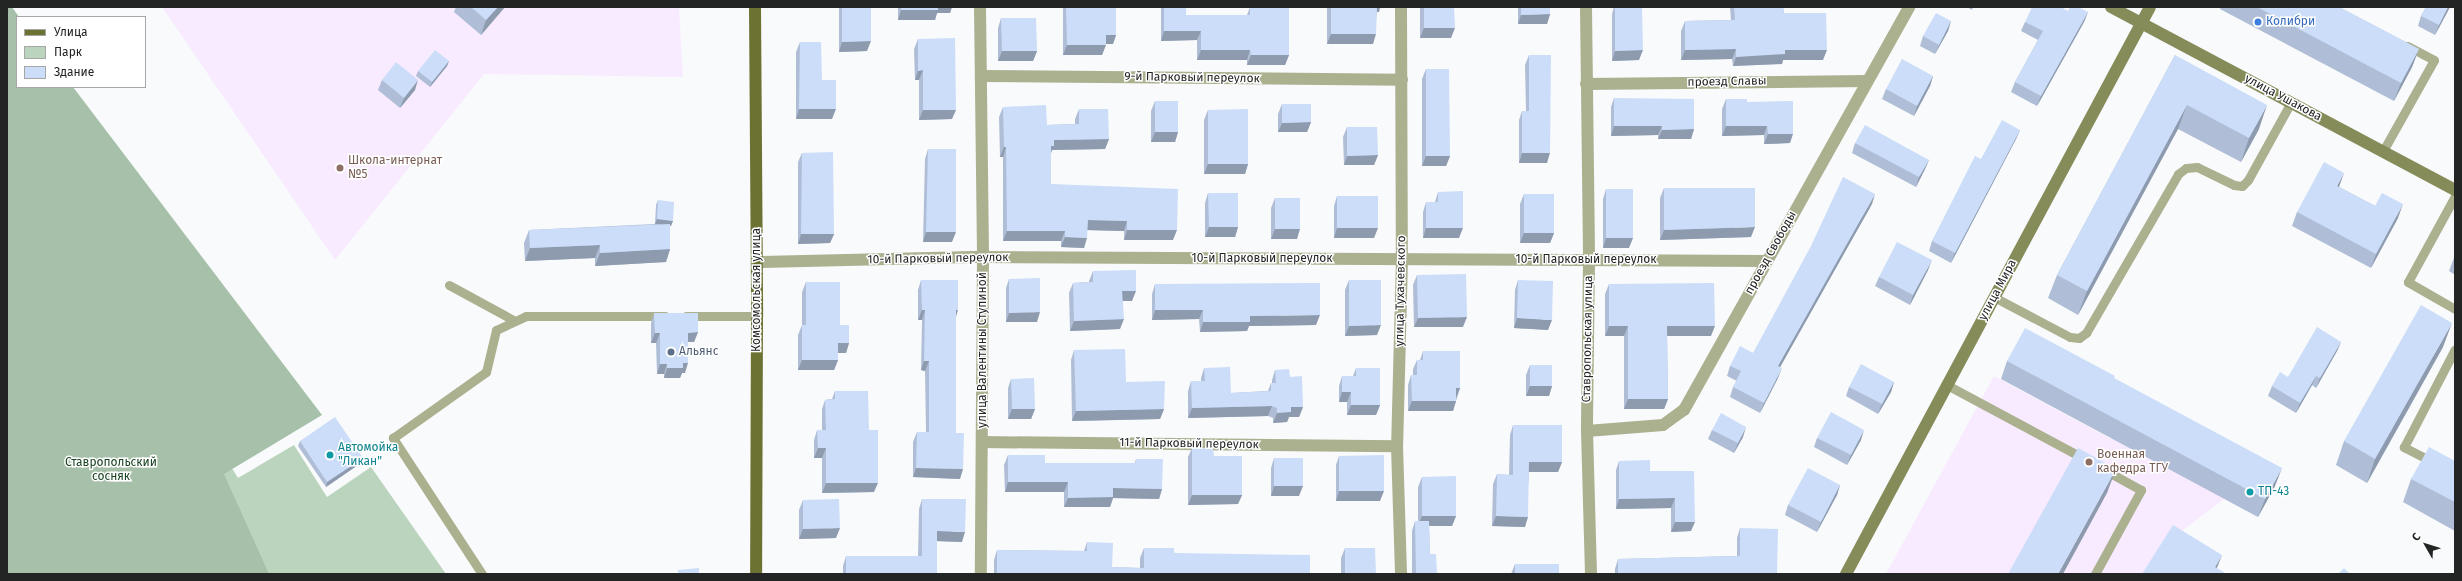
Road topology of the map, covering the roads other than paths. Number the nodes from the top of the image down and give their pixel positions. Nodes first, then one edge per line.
1 (749, 7) edge
2 (754, 7) edge
3 (980, 7) edge
4 (1401, 7) edge
5 (1586, 7) edge
6 (1909, 7) edge
7 (2110, 7) edge
8 (2150, 7) edge
9 (2141, 23) junction
10 (755, 37) junction
11 (2399, 41) edge
12 (982, 76) junction
13 (1402, 80) junction
14 (1867, 81) junction
15 (1586, 84) junction
16 (2291, 102) junction
17 (2383, 151) junction
18 (2455, 190) edge
19 (2455, 196) edge
20 (983, 257) junction
21 (1402, 260) junction
22 (1589, 260) junction
23 (1767, 261) junction
24 (757, 262) junction
25 (449, 285) dead end
26 (1994, 297) junction
27 (2455, 309) edge
28 (758, 316) junction
29 (515, 321) junction
30 (2455, 349) edge
31 (1946, 385) junction
32 (1587, 431) junction
33 (982, 442) junction
34 (1397, 446) junction
35 (2442, 467) edge
36 (482, 574) edge
37 (756, 574) edge
38 (980, 574) edge
39 (1401, 574) edge
40 (1591, 574) edge
41 (1846, 574) edge
42 (2094, 574) edge

1 - 10 main road
2 - 10 main road, Комсомольская улица
3 - 12 street, улица Валентины Ступиной
4 - 13 street, улица Тухачевского
5 - 15 street, Ставропольская улица
6 - 14 street, проезд Свободы
7 - 9 main road, улица Ушакова
8 - 9 main road, улица Мира
9 - 16 main road, улица Ушакова
9 - 26 main road, улица Мира
10 - 24 main road, Комсомольская улица
11 - 17 lane
12 - 13 street, 9-й Парковый переулок
12 - 20 street, улица Валентины Ступиной
13 - 21 street, улица Тухачевского
14 - 15 street, проезд Славы
14 - 23 street, проезд Свободы
15 - 22 street, Ставропольская улица
16 - 17 main road, улица Ушакова
16 - 26 lane
17 - 18 main road, улица Ушакова
19 - 27 lane
20 - 21 street, 10-й Парковый переулок
20 - 24 street, 10-й Парковый переулок
20 - 33 street, улица Валентины Ступиной
21 - 22 street, 10-й Парковый переулок
21 - 34 street, улица Тухачевского
22 - 23 street, 10-й Парковый переулок
22 - 32 street, Ставропольская улица
23 - 32 street, проезд Свободы
24 - 28 main road, Комсомольская улица
25 - 29 lane
26 - 31 main road, улица Мира
28 - 29 lane
28 - 37 main road, Комсомольская улица
29 - 36 lane
30 - 35 lane
31 - 41 main road, улица Мира
31 - 42 lane
32 - 40 street, Ставропольская улица
33 - 34 street, 11-й Парковый переулок
33 - 38 street, улица Валентины Ступиной
34 - 39 street, улица Тухачевского

